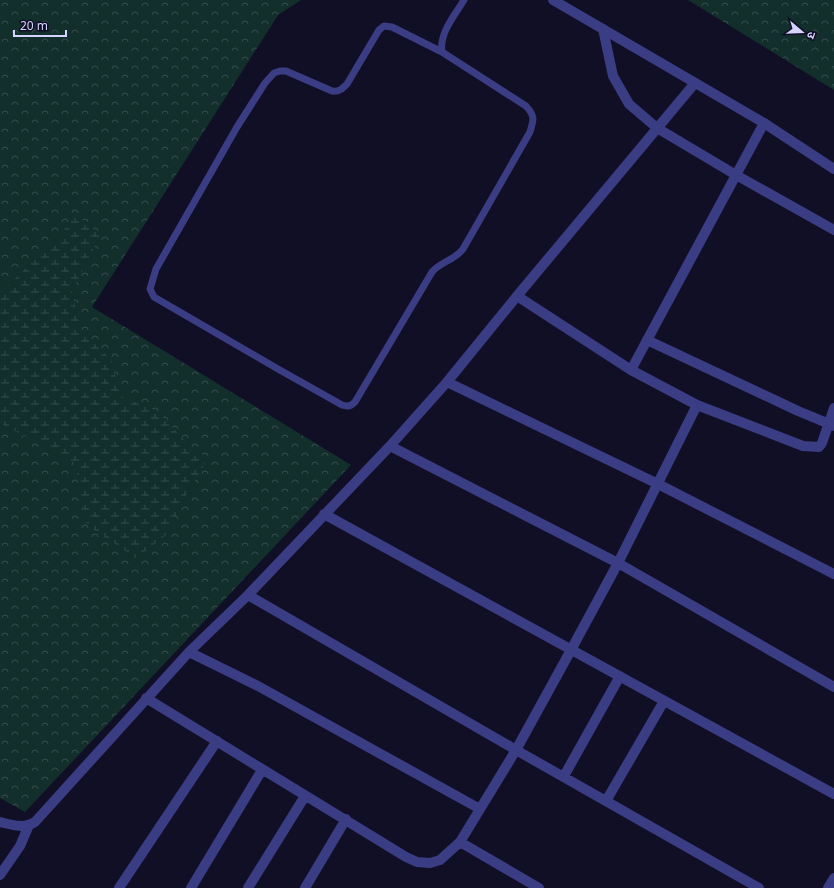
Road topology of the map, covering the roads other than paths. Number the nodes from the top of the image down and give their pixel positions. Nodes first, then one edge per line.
1 (464, 0) edge
2 (553, 0) edge
3 (603, 29) junction
4 (442, 52) junction
5 (695, 83) junction
6 (764, 123) junction
7 (657, 128) junction
8 (834, 169) edge
9 (736, 175) junction
10 (834, 230) edge
11 (517, 296) junction
12 (647, 340) junction
13 (631, 370) junction
14 (447, 382) junction
15 (697, 405) junction
16 (834, 408) edge
17 (831, 425) edge
18 (390, 446) junction
19 (658, 484) junction
20 (324, 514) junction
21 (618, 562) junction
22 (834, 574) edge
23 (248, 595) junction
24 (571, 650) junction
25 (189, 652) junction
26 (620, 676) junction
27 (834, 687) edge
28 (146, 698) junction
29 (664, 701) junction
30 (217, 741) junction
31 (516, 750) junction
32 (262, 770) junction
33 (564, 776) junction
34 (834, 794) edge
35 (305, 796) junction
36 (606, 801) junction
37 (480, 809) junction
38 (346, 820) junction
39 (0, 822) edge
40 (30, 825) junction
41 (460, 842) junction
42 (0, 875) edge
43 (834, 878) edge
44 (119, 888) edge
45 (191, 888) edge
46 (248, 888) edge
47 (305, 888) edge
48 (539, 888) edge
49 (759, 888) edge
50 (828, 888) edge

1 - 4 lane
2 - 3 street
3 - 5 street
3 - 7 street
4 - 4 lane
5 - 6 street
5 - 7 street
6 - 8 street
6 - 9 street
7 - 9 street
7 - 11 street
9 - 10 street
9 - 12 street
11 - 13 street
11 - 14 street
12 - 13 street
12 - 17 street
13 - 15 street
14 - 18 street
14 - 19 street
15 - 17 street
15 - 19 street
16 - 17 street
18 - 20 street
18 - 21 street
19 - 21 street
19 - 22 street
20 - 23 street
20 - 24 street
21 - 24 street
21 - 27 street
23 - 25 street
23 - 31 street
24 - 26 street
24 - 31 street
25 - 28 street
25 - 37 street
26 - 29 street
26 - 33 street
28 - 30 street
28 - 40 street
29 - 34 street
29 - 36 street
30 - 32 street
30 - 44 street
31 - 33 street
31 - 37 street
32 - 35 street
32 - 45 street
33 - 36 street
35 - 38 street
35 - 46 street
36 - 49 street
37 - 41 street
38 - 41 street
38 - 47 street
39 - 40 street
40 - 42 street
41 - 48 street
43 - 50 street

